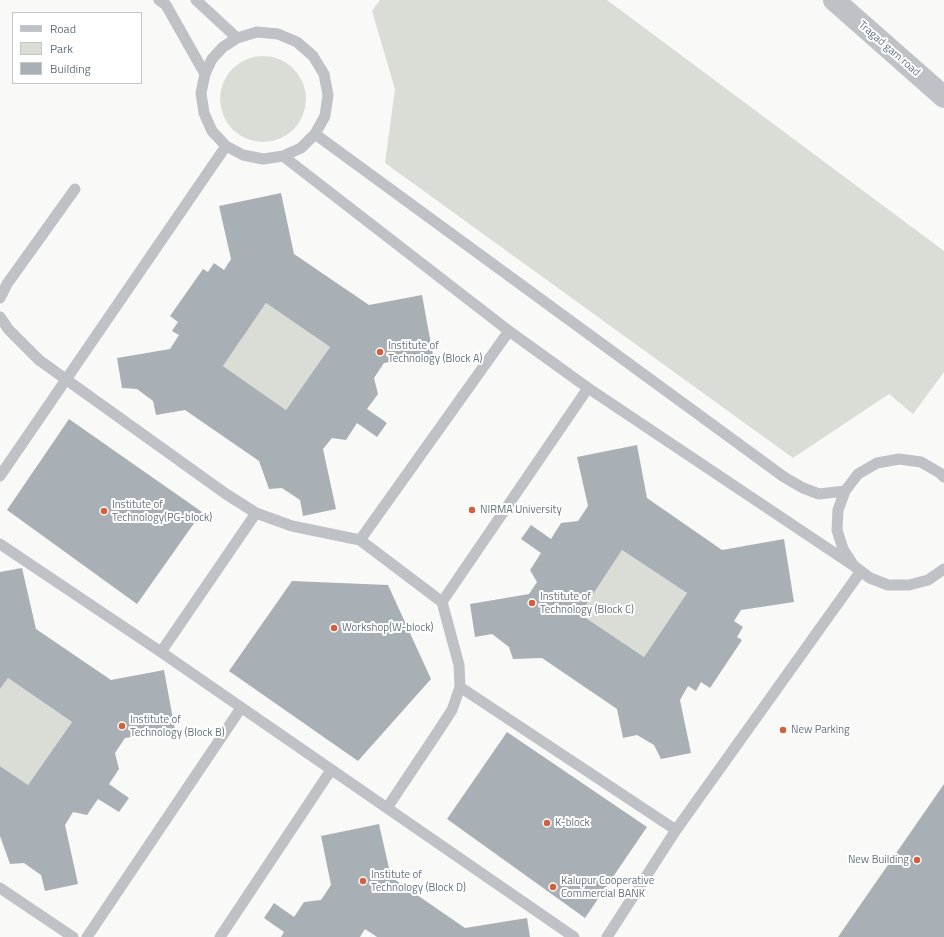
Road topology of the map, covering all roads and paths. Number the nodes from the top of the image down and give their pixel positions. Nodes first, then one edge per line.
1 (159, 0) edge
2 (196, 0) edge
3 (834, 0) edge
4 (236, 38) junction
5 (205, 74) junction
6 (944, 97) edge
7 (315, 134) junction
8 (226, 146) junction
9 (283, 156) junction
10 (75, 189) dead end
11 (0, 298) edge
12 (0, 317) edge
13 (509, 331) junction
14 (67, 381) junction
15 (588, 388) junction
16 (0, 476) edge
17 (944, 477) edge
18 (845, 492) junction
19 (256, 513) junction
20 (360, 540) junction
21 (0, 544) edge
22 (857, 568) junction
23 (944, 569) edge
24 (442, 602) junction
25 (161, 652) junction
26 (460, 687) junction
27 (241, 708) junction
28 (331, 770) junction
29 (387, 808) junction
30 (676, 830) junction
31 (0, 888) edge
32 (73, 937) edge
33 (87, 937) edge
34 (220, 937) edge
35 (574, 937) edge
36 (608, 937) edge

1 - 5 lane
2 - 4 lane
3 - 6 street, Tragad gam road
4 - 5 lane
4 - 7 lane
5 - 8 lane
7 - 9 lane
7 - 18 lane
8 - 9 lane
8 - 14 lane
9 - 13 lane
10 - 11 lane
12 - 14 lane
13 - 15 lane
13 - 20 lane
14 - 16 lane
14 - 19 lane
15 - 22 lane
15 - 24 lane
17 - 18 lane
18 - 22 lane
19 - 20 lane
19 - 25 lane
20 - 24 lane
21 - 25 lane
22 - 23 lane
22 - 30 lane
24 - 26 lane
25 - 27 lane
26 - 29 lane
26 - 30 lane
27 - 28 lane
27 - 33 lane
28 - 29 lane
28 - 34 lane
29 - 35 lane
30 - 36 lane
31 - 32 lane

